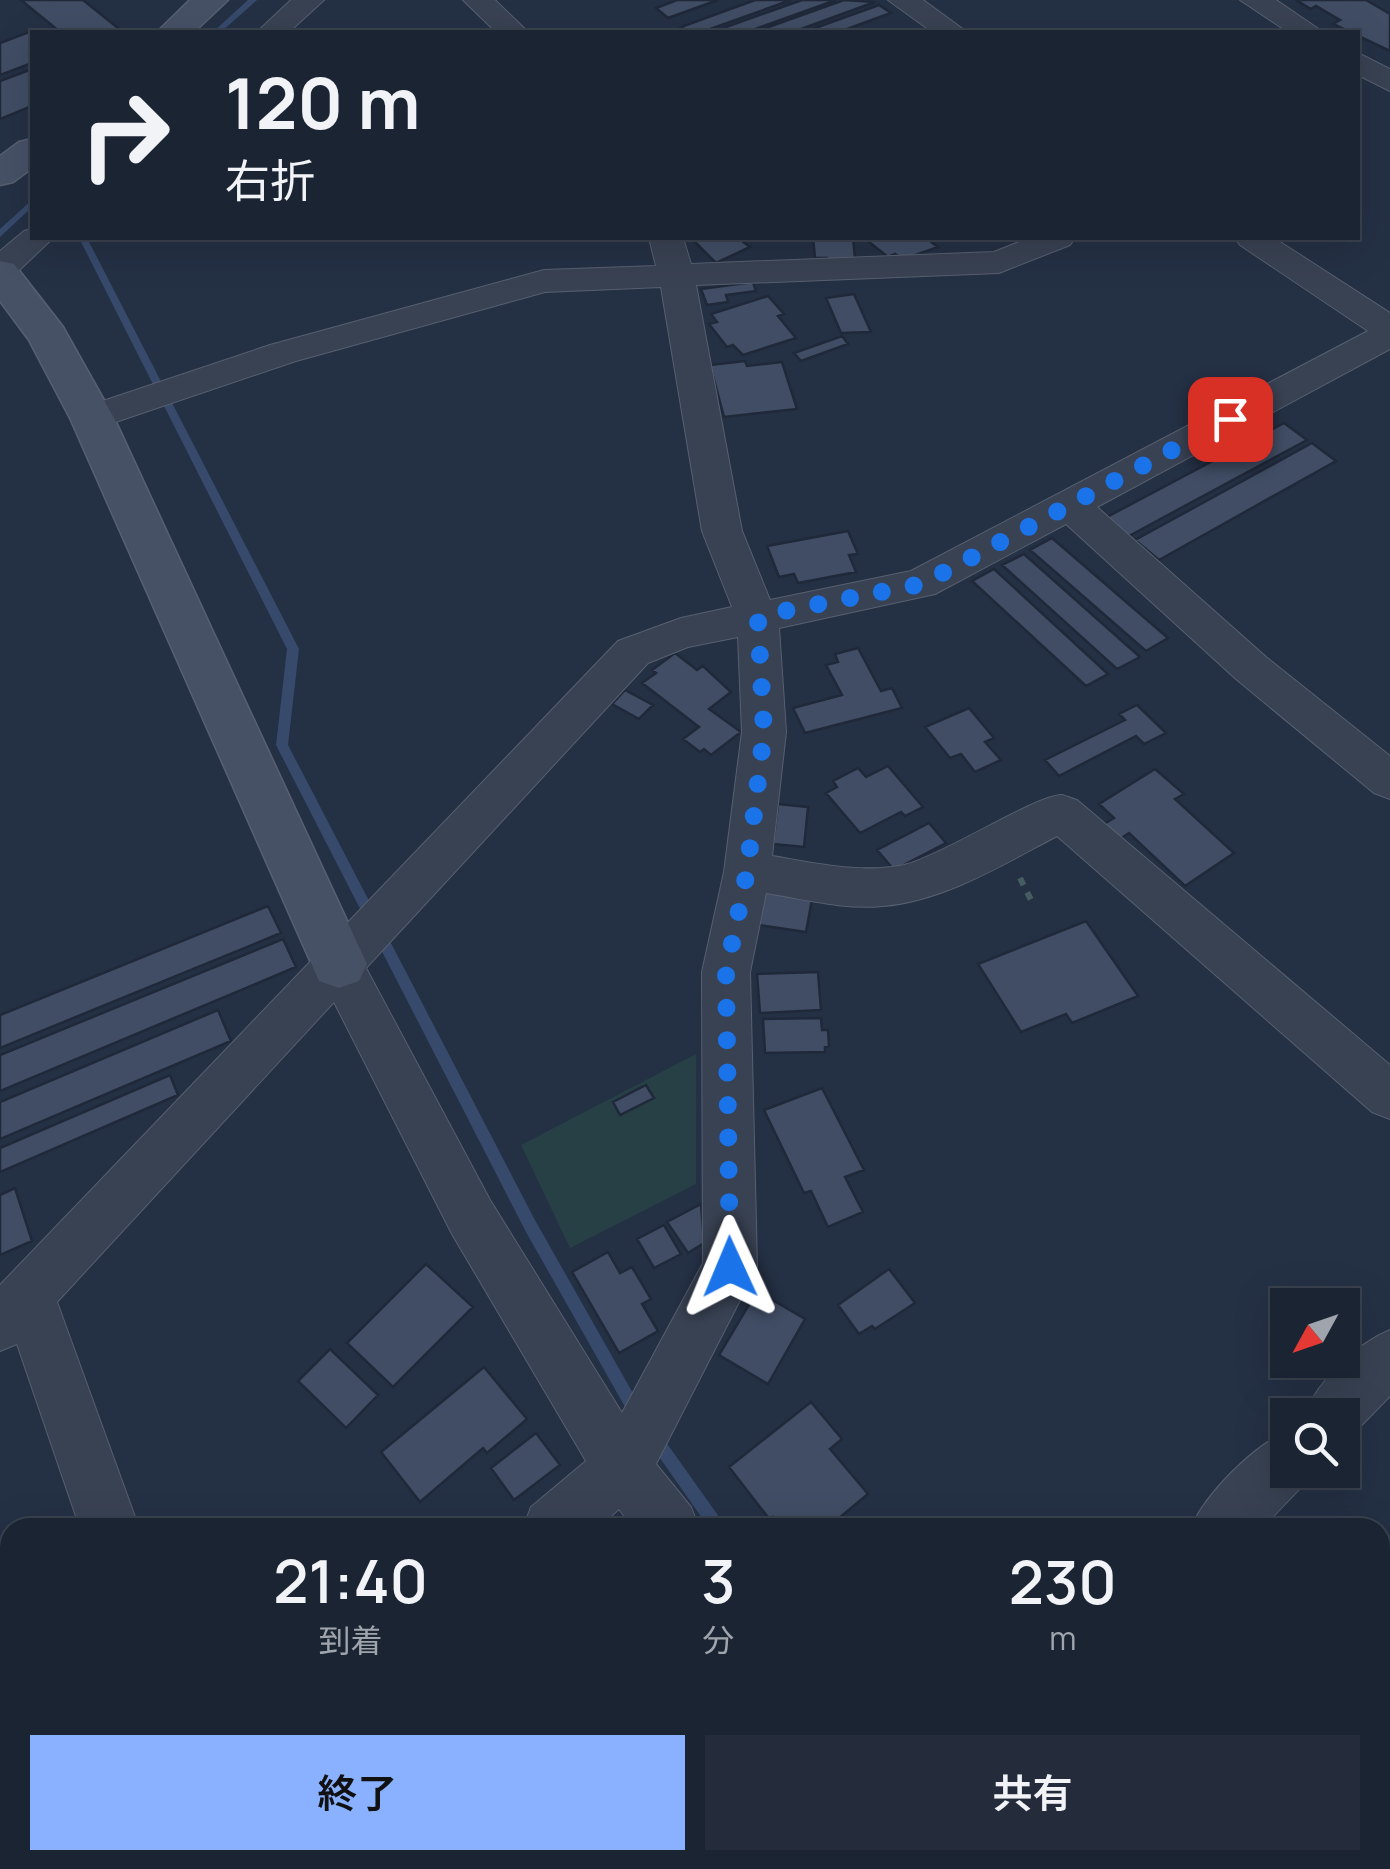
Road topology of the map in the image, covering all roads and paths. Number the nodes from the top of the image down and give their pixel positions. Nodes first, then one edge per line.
1 (211, 0) edge
2 (309, 0) edge
3 (478, 0) edge
4 (903, 0) edge
5 (1254, 0) edge
6 (176, 30) edge
7 (274, 30) edge
8 (511, 30) edge
9 (949, 30) edge
10 (1305, 30) edge
11 (1360, 63) edge
12 (1390, 82) edge
13 (30, 152) edge
14 (0, 174) edge
15 (34, 240) edge
16 (667, 240) edge
17 (1053, 240) edge
18 (1255, 240) edge
19 (0, 271) edge
20 (676, 277) junction
21 (1390, 331) edge
22 (92, 418) junction
23 (1070, 505) junction
24 (758, 620) junction
25 (1390, 781) edge
26 (747, 872) junction
27 (1019, 876) dead end
28 (1033, 904) dead end
29 (339, 964) junction
30 (1390, 1096) edge
31 (13, 1310) edge
32 (1390, 1357) edge
33 (1349, 1398) edge
34 (623, 1468) junction
35 (1270, 1478) edge
36 (106, 1518) edge
37 (564, 1518) edge
38 (662, 1518) edge
39 (1230, 1518) edge

1 - 6 street
2 - 7 street
3 - 8 street
4 - 9 street
5 - 10 street
11 - 12 street
13 - 14 street
15 - 19 street
16 - 20 street
17 - 20 street
18 - 21 street
19 - 22 street
20 - 22 street
20 - 24 street
21 - 23 street
22 - 29 street
23 - 24 street
23 - 25 street
24 - 26 street
24 - 29 street
26 - 30 street
26 - 34 street
27 - 28 path
29 - 31 street
29 - 34 street
31 - 36 street
32 - 33 street
34 - 37 street
34 - 38 street
35 - 39 street

